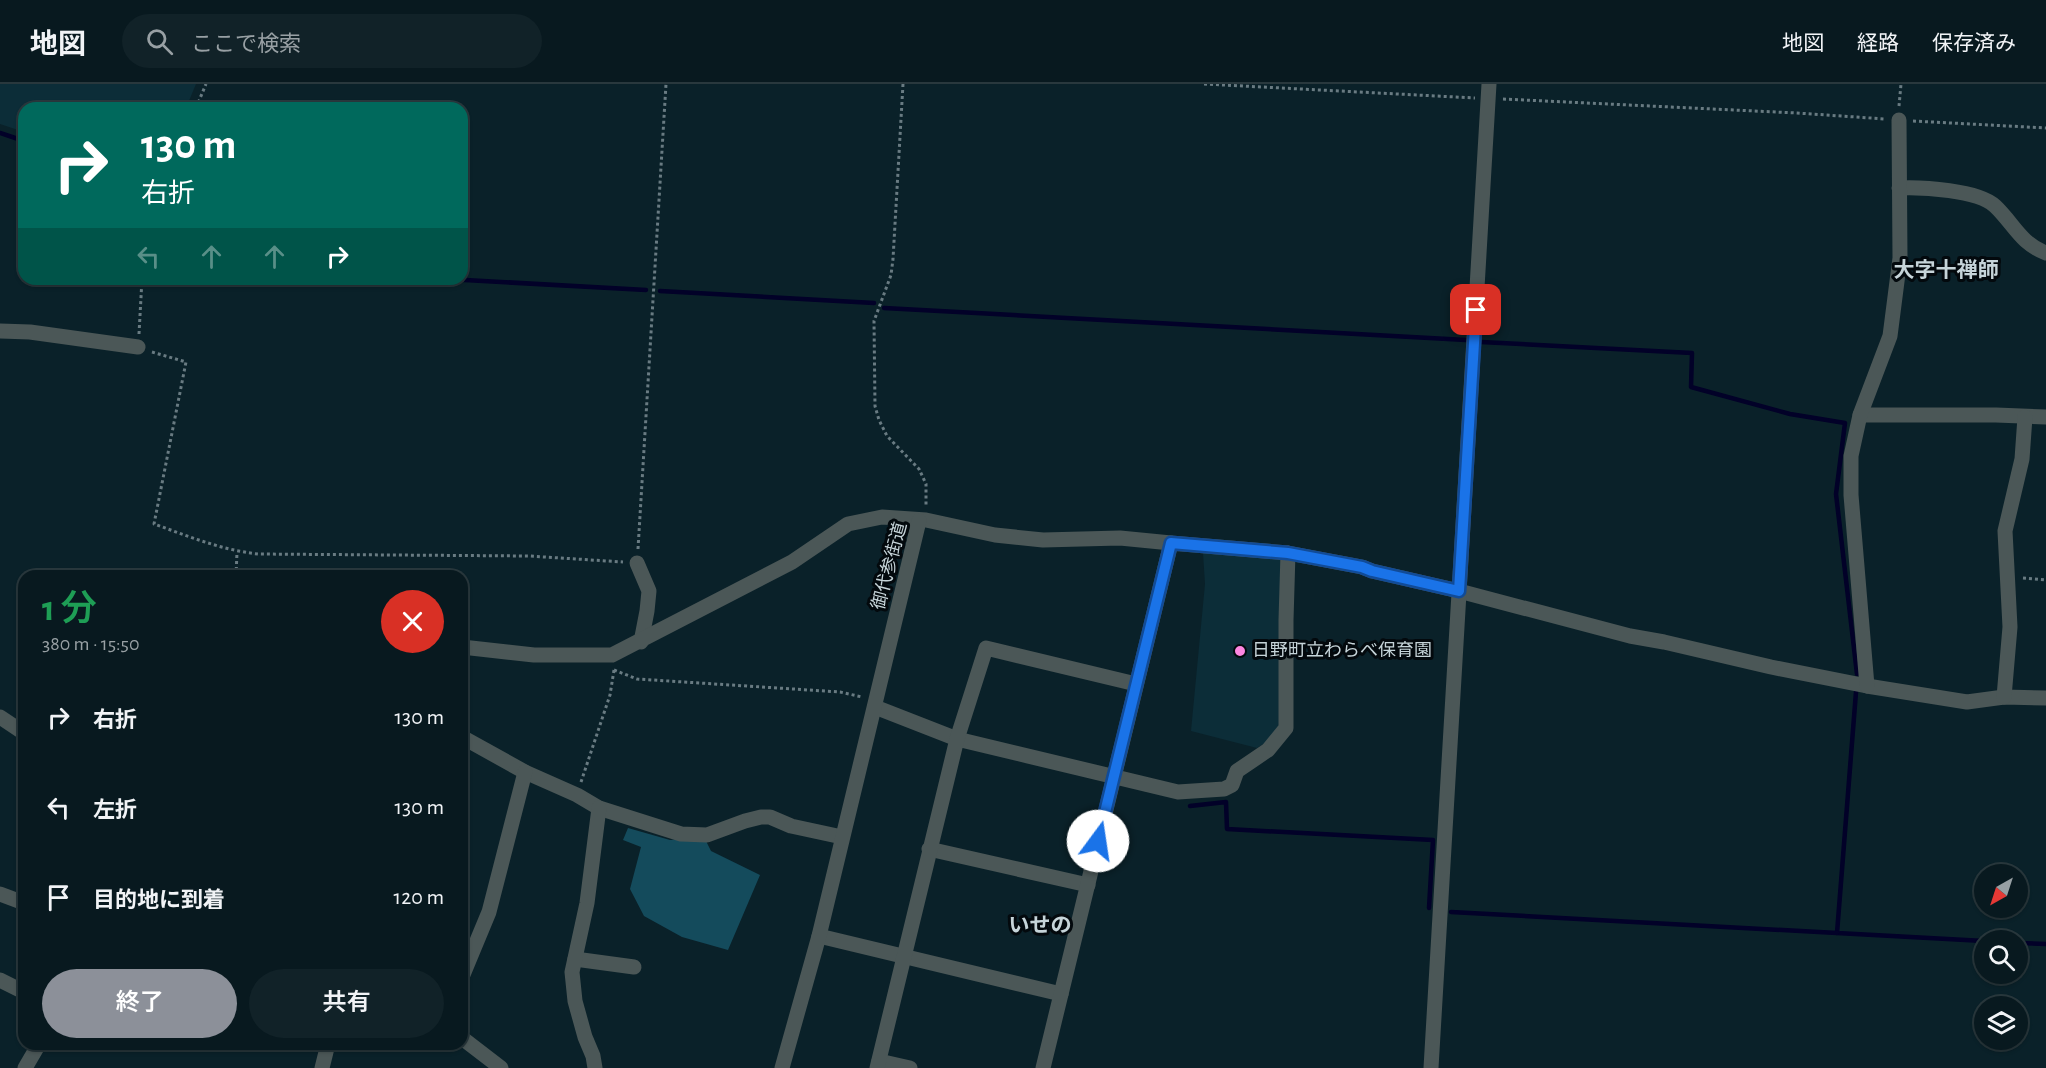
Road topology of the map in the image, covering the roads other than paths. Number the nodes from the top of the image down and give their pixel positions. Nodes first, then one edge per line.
1 (1489, 91) edge
2 (1899, 120) road end
3 (1899, 188) junction
4 (2046, 253) edge
5 (0, 331) edge
6 (138, 347) road end
7 (1860, 415) junction
8 (2025, 417) junction
9 (2046, 417) edge
10 (922, 520) junction
11 (1171, 543) junction
12 (1288, 553) junction
13 (637, 563) road end
14 (1459, 591) junction
15 (640, 642) junction
16 (468, 649) edge
17 (1136, 684) junction
18 (1867, 686) junction
19 (2004, 697) junction
20 (2046, 698) edge
21 (875, 707) junction
22 (0, 717) edge
23 (18, 729) edge
24 (957, 739) junction
25 (468, 740) edge
26 (525, 772) junction
27 (1114, 776) junction
28 (599, 808) junction
29 (842, 837) junction
30 (929, 849) junction
31 (1088, 885) junction
32 (0, 894) edge
33 (18, 901) edge
34 (819, 936) junction
35 (905, 956) junction
36 (575, 959) junction
37 (468, 963) edge
38 (634, 968) dead end
39 (0, 980) edge
40 (18, 989) edge
41 (1061, 994) junction
42 (468, 1043) edge
43 (36, 1050) edge
44 (326, 1050) edge
45 (878, 1064) edge
46 (25, 1068) edge
47 (322, 1068) edge
48 (501, 1068) edge
49 (595, 1068) edge
50 (782, 1068) edge
51 (910, 1068) edge
52 (1043, 1068) edge
53 (1431, 1068) edge

1 - 14 street
2 - 3 street
3 - 4 street
3 - 7 street
5 - 6 street
7 - 8 street
7 - 18 street
8 - 9 street
8 - 19 street
10 - 11 street
10 - 15 street
10 - 21 street, 御代参街道
11 - 12 street
11 - 17 street
12 - 14 street
12 - 27 street
13 - 15 street
14 - 18 street
14 - 53 street
15 - 16 street
17 - 24 street
17 - 27 street
18 - 19 street
19 - 20 street
21 - 24 street
21 - 29 street, 御代参街道
22 - 23 street
24 - 27 street
24 - 30 street
25 - 26 street
26 - 28 street
26 - 37 street
27 - 31 street
28 - 29 street
28 - 36 street
29 - 34 street, 御代参街道
30 - 31 street
30 - 35 street
31 - 41 street
32 - 33 street
34 - 35 street
34 - 50 street, 御代参街道
35 - 41 street
35 - 45 street
36 - 38 street
36 - 49 street
39 - 40 street
41 - 52 street
42 - 48 street
43 - 46 street
44 - 47 street
45 - 51 street

